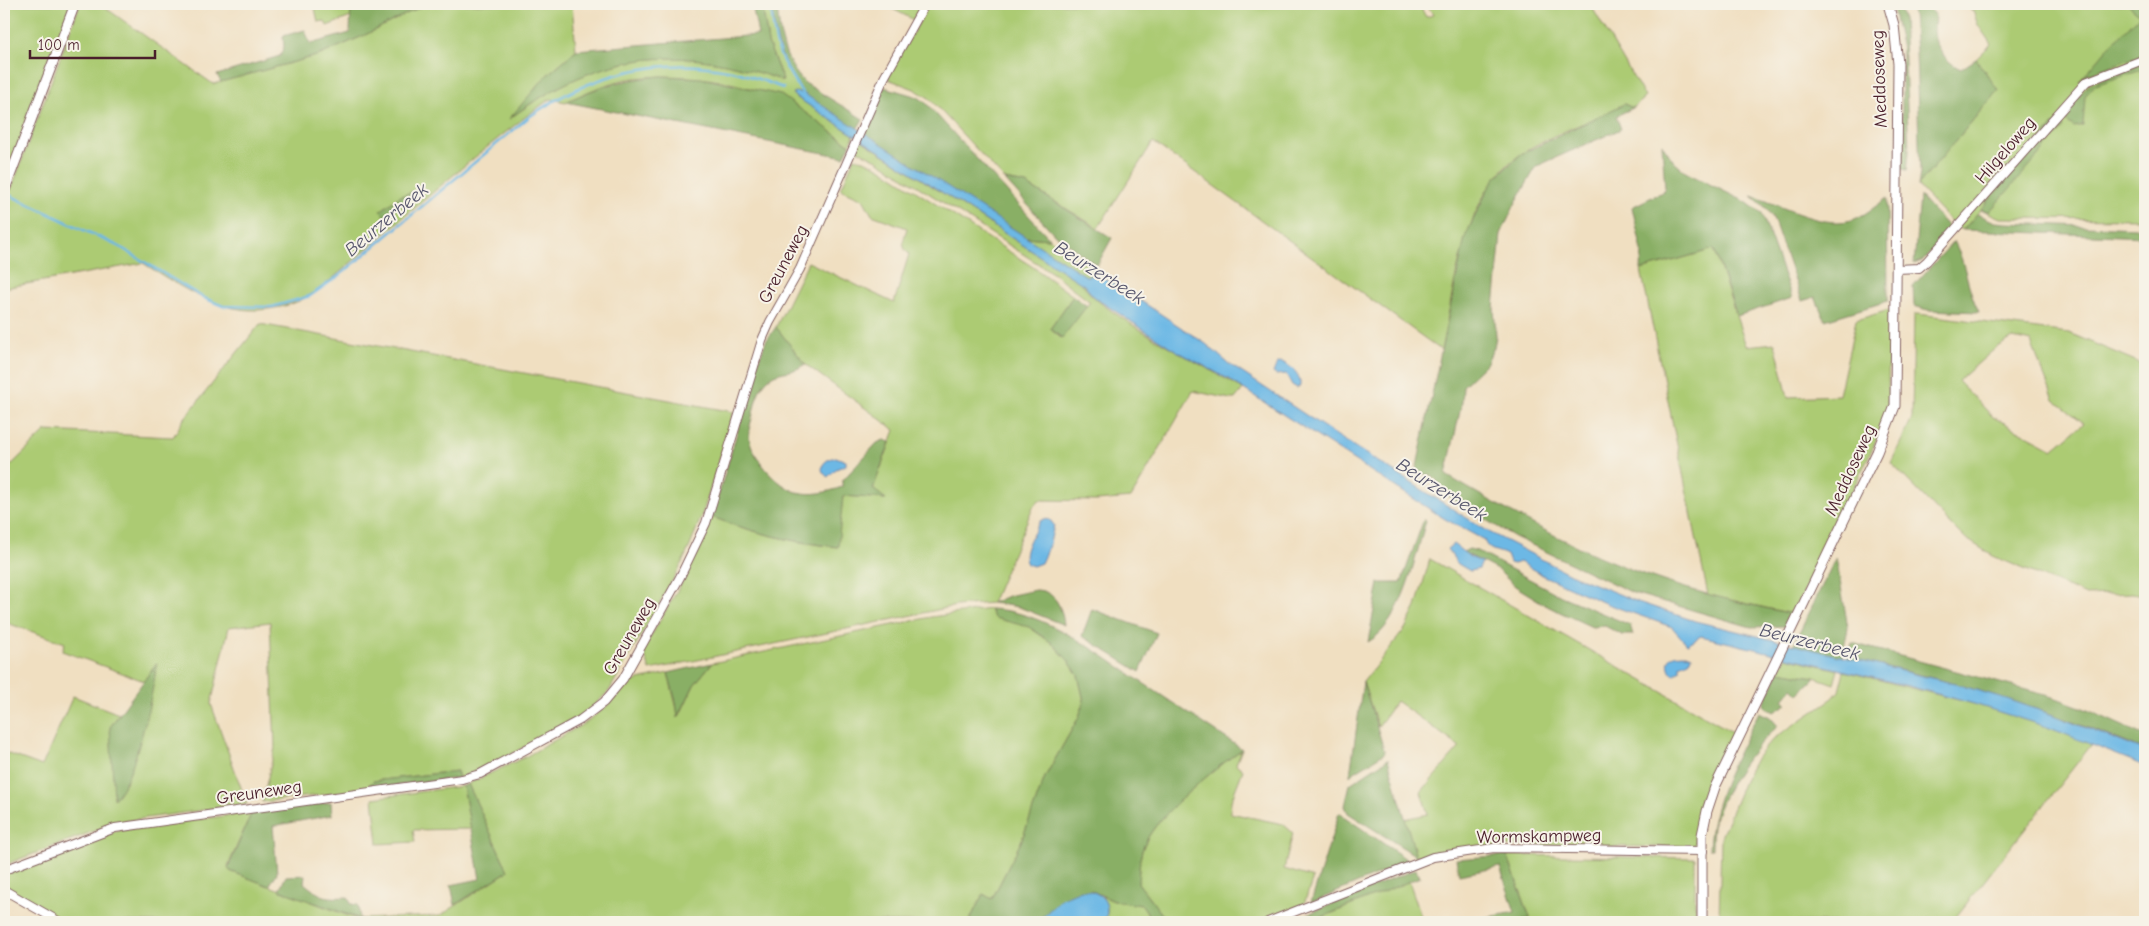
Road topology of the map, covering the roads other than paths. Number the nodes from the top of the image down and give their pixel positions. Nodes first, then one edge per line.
1 (75, 4) edge
2 (925, 4) edge
3 (1888, 4) edge
4 (2145, 59) edge
5 (5, 186) edge
6 (1898, 269) junction
7 (1703, 851) junction
8 (4, 870) edge
9 (4, 890) edge
10 (60, 922) edge
11 (1268, 922) edge
12 (1702, 922) edge

1 - 5 street
2 - 8 street, Greuneweg
3 - 6 street, Meddoseweg
4 - 6 street, Hilgeloweg
6 - 7 street, Meddoseweg
7 - 11 street, Wormskampweg
7 - 12 street, Meddoseweg
9 - 10 street

